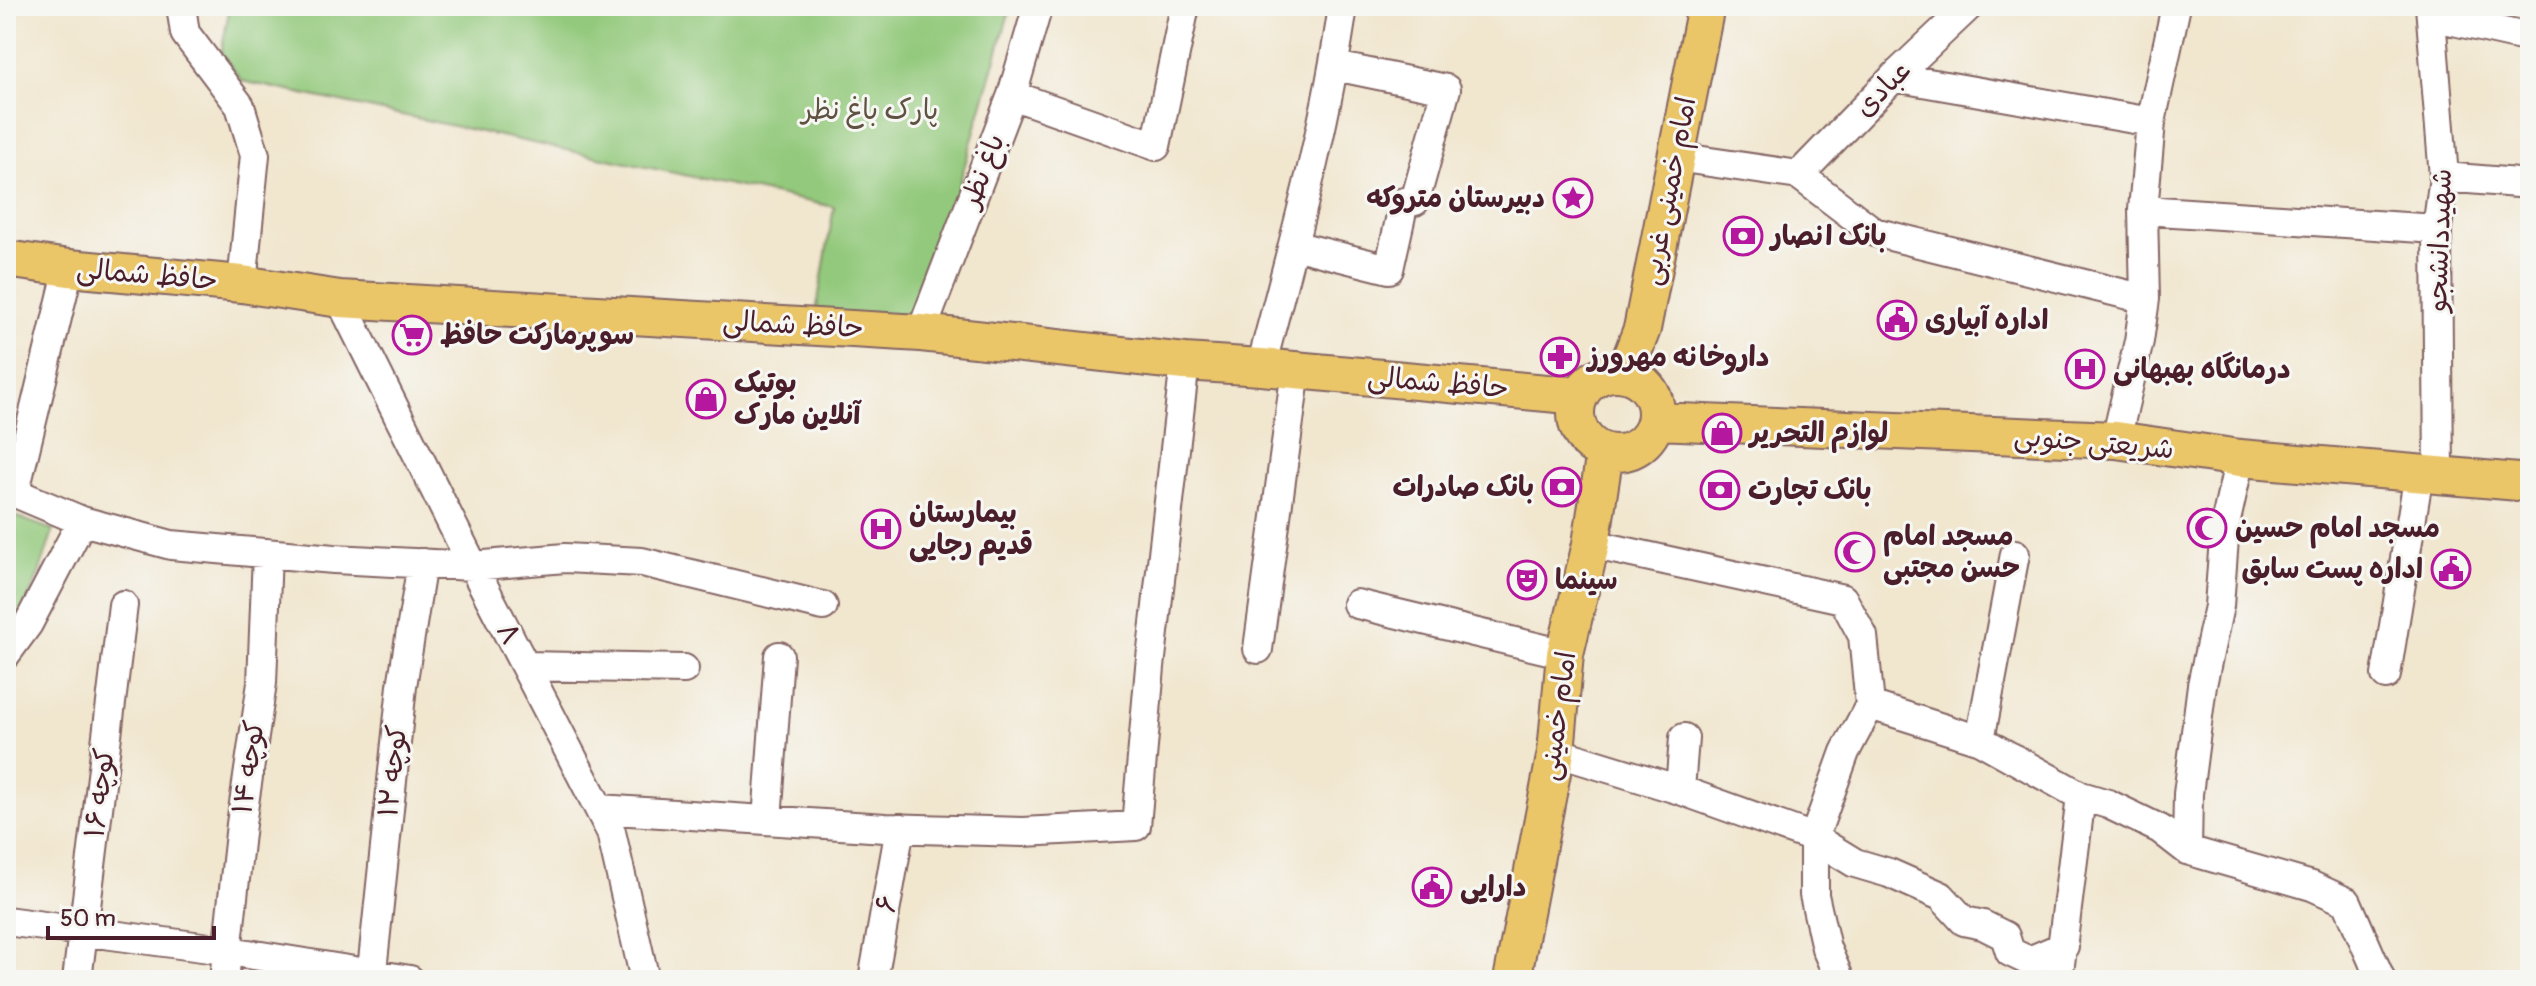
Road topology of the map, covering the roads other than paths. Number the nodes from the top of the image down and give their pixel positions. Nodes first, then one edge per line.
1 (181, 6) edge
2 (1038, 6) edge
3 (1185, 6) edge
4 (1343, 6) edge
5 (1706, 6) edge
6 (1969, 6) edge
7 (2176, 6) edge
8 (2430, 11) edge
9 (2530, 38) edge
10 (1335, 66) junction
11 (1894, 77) junction
12 (1012, 95) junction
13 (2151, 122) junction
14 (1676, 157) junction
15 (1799, 175) junction
16 (2444, 177) junction
17 (2530, 184) edge
18 (2143, 210) junction
19 (2437, 229) junction
20 (1293, 245) junction
21 (6, 259) edge
22 (69, 268) junction
23 (242, 284) junction
24 (340, 299) junction
25 (2145, 299) junction
26 (921, 333) junction
27 (1185, 362) junction
28 (1279, 368) junction
29 (1625, 373) junction
30 (1580, 396) junction
31 (1656, 421) junction
32 (2116, 440) junction
33 (1605, 452) junction
34 (2240, 458) junction
35 (2429, 474) junction
36 (2530, 483) edge
37 (10, 490) edge
38 (82, 521) junction
39 (1591, 544) junction
40 (267, 553) junction
41 (2015, 554) dead end
42 (422, 563) junction
43 (473, 566) junction
44 (1357, 604) dead end
45 (123, 605) dead end
46 (823, 606) dead end
47 (1258, 649) dead end
48 (6, 654) edge
49 (1565, 654) junction
50 (779, 656) dead end
51 (525, 666) junction
52 (684, 669) dead end
53 (2386, 675) dead end
54 (1870, 705) junction
55 (1684, 738) dead end
56 (1980, 740) junction
57 (1556, 752) junction
58 (1680, 790) junction
59 (2081, 796) junction
60 (600, 809) junction
61 (767, 820) junction
62 (900, 828) junction
63 (1814, 838) junction
64 (2187, 850) junction
65 (6, 921) edge
66 (84, 931) junction
67 (2064, 946) junction
68 (228, 951) junction
69 (372, 977) edge
70 (77, 980) edge
71 (224, 980) edge
72 (410, 980) edge
73 (645, 980) edge
74 (873, 980) edge
75 (1512, 980) edge
76 (1840, 980) edge
77 (2058, 980) edge
78 (2381, 980) edge

1 - 23 street
2 - 12 street, باغ نظر
3 - 12 street
4 - 10 street
5 - 14 main road, امام خمینی غربی
6 - 11 street, عبادی
7 - 13 street
8 - 9 street
8 - 16 street, شهیددانشجو
10 - 20 street
10 - 20 street
11 - 13 street
11 - 15 street, عبادی
12 - 26 street, باغ نظر
13 - 18 street
14 - 15 street
14 - 29 main road, امام خمینی غربی
15 - 25 street
16 - 17 street
16 - 19 street, شهیددانشجو
18 - 19 street
18 - 25 street
19 - 35 street, شهیددانشجو
20 - 28 street
21 - 22 main road, حافظ شمالی
22 - 23 main road, حافظ شمالی
22 - 37 street
23 - 24 main road, حافظ شمالی
24 - 26 main road, حافظ شمالی
24 - 43 street, ۸
25 - 32 street
26 - 27 main road, حافظ شمالی
27 - 28 main road, حافظ شمالی
27 - 62 street
28 - 30 main road, حافظ شمالی
28 - 47 street
29 - 30 main road
29 - 31 main road
30 - 33 main road
31 - 32 main road, شریعتی جنوبی
31 - 33 main road
32 - 34 main road, شریعتی جنوبی
33 - 39 main road, امام خمینی
34 - 35 main road, شریعتی جنوبی
34 - 64 street
35 - 36 main road, شریعتی جنوبی
35 - 53 street, شهیددانشجو
37 - 38 street
38 - 40 street
38 - 48 street
39 - 49 main road, امام خمینی
39 - 54 street
40 - 42 street
40 - 68 street, کوچه ۱۴
41 - 56 street
42 - 43 street
42 - 69 street, کوچه ۱۲
43 - 46 street
43 - 51 street, ۸
44 - 49 street
45 - 66 street, کوچه ۱۶
49 - 57 main road, امام خمینی
50 - 61 street
51 - 52 street
51 - 60 street, ۸
54 - 56 street
54 - 63 street
55 - 58 street
56 - 59 street
57 - 58 street
57 - 75 main road, امام خمینی
58 - 63 street
59 - 64 street
59 - 67 street
60 - 61 street
60 - 73 street, ۸
61 - 62 street
62 - 74 street, ۶
63 - 67 street
63 - 76 street
64 - 78 street
65 - 66 street
66 - 68 street
66 - 70 street, کوچه ۱۶
67 - 77 street
68 - 69 street
68 - 71 street, کوچه ۱۴
69 - 72 street

